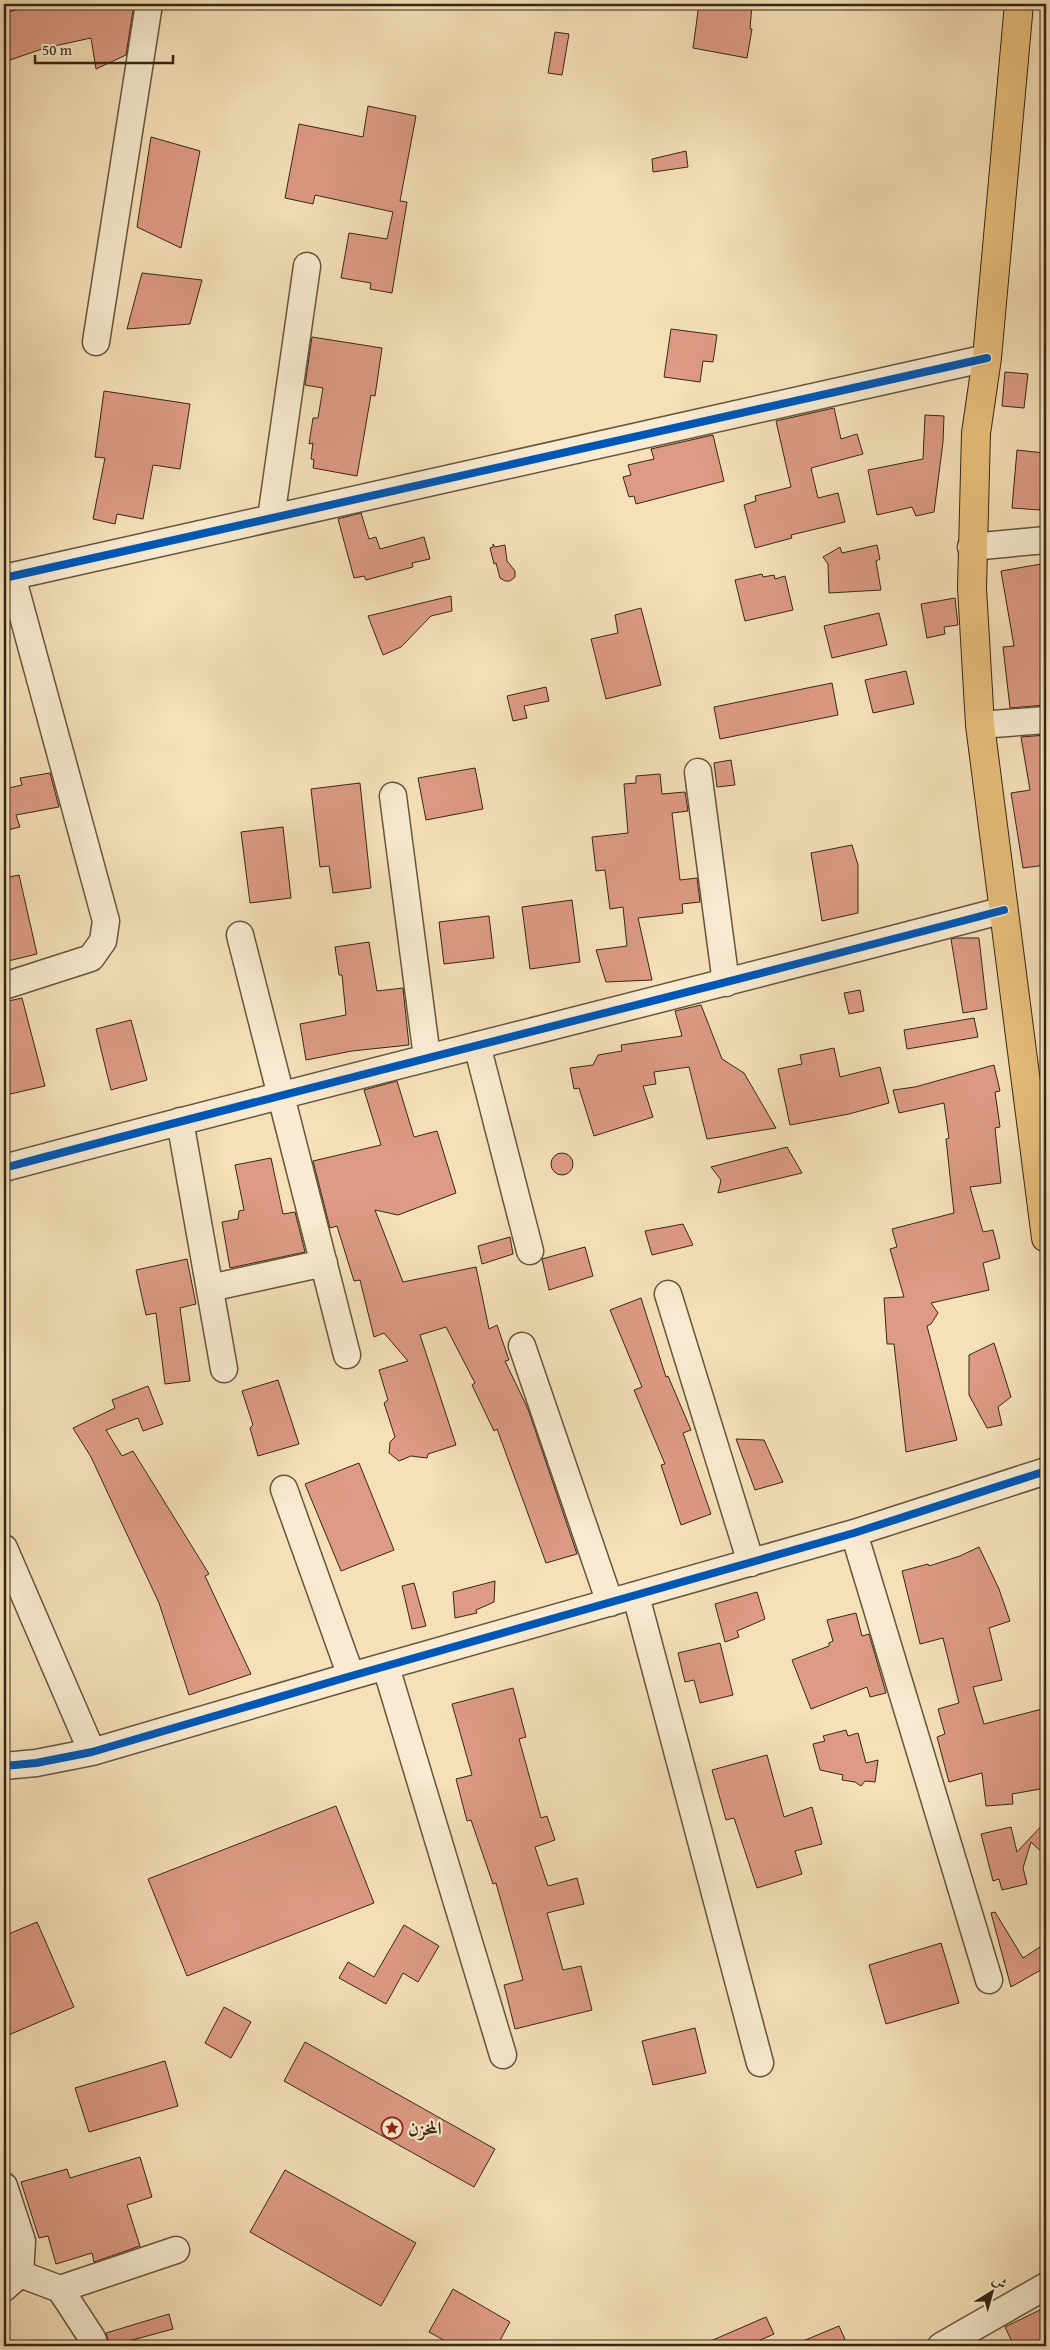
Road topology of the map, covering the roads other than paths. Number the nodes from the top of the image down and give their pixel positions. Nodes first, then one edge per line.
1 (149, 4) edge
2 (1019, 4) edge
3 (307, 266) dead end
4 (96, 342) dead end
5 (987, 358) junction
6 (271, 518) junction
7 (1046, 540) edge
8 (971, 547) junction
9 (8, 577) edge
10 (1046, 720) edge
11 (980, 725) junction
12 (698, 772) dead end
13 (393, 796) dead end
14 (1004, 910) junction
15 (240, 935) dead end
16 (726, 983) junction
17 (4, 986) edge
18 (477, 1044) junction
19 (427, 1057) junction
20 (281, 1094) junction
21 (180, 1120) junction
22 (4, 1168) edge
23 (1046, 1238) edge
24 (530, 1251) dead end
25 (324, 1264) junction
26 (210, 1288) junction
27 (668, 1294) dead end
28 (522, 1346) dead end
29 (348, 1354) dead end
30 (224, 1369) dead end
31 (1046, 1471) edge
32 (284, 1489) dead end
33 (854, 1533) junction
34 (4, 1548) edge
35 (751, 1563) junction
36 (636, 1596) junction
37 (610, 1603) junction
38 (386, 1667) junction
39 (351, 1676) junction
40 (92, 1752) junction
41 (4, 1766) edge
42 (989, 1980) dead end
43 (503, 2056) dead end
44 (760, 2063) dead end
45 (4, 2186) edge
46 (176, 2250) dead end
47 (12, 2281) edge
48 (1046, 2286) edge
49 (60, 2289) junction
50 (94, 2346) edge
51 (941, 2346) edge

1 - 4 street
2 - 5 main road
3 - 6 street
5 - 6 street
5 - 8 main road
6 - 9 street
7 - 8 street
8 - 11 main road
9 - 17 street
10 - 11 street
11 - 14 main road
12 - 16 street
13 - 19 street
14 - 16 street
14 - 23 main road
15 - 20 street
16 - 18 street
18 - 19 street
18 - 24 street
19 - 20 street
20 - 21 street
20 - 25 street
21 - 22 street
21 - 26 street
25 - 26 street
25 - 29 street
26 - 30 street
27 - 35 street
28 - 37 street
31 - 33 street
32 - 39 street
33 - 35 street
33 - 42 street
34 - 40 street
35 - 36 street
36 - 37 street
36 - 44 street
37 - 38 street
38 - 39 street
38 - 43 street
39 - 40 street
40 - 41 street
45 - 47 street
46 - 49 street
47 - 49 street
48 - 51 street
49 - 50 street

